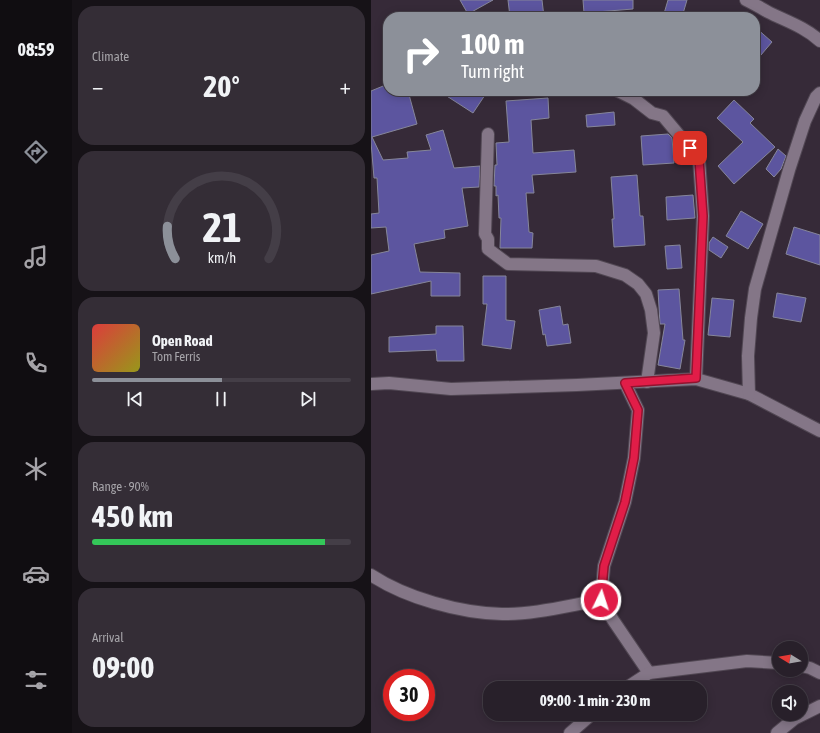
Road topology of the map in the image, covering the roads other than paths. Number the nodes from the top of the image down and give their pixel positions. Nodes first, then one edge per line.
1 (746, 0) edge
2 (820, 41) edge
3 (820, 93) edge
4 (628, 96) edge
5 (488, 134) dead end
6 (696, 378) junction
7 (647, 382) junction
8 (625, 383) junction
9 (371, 384) edge
10 (749, 394) junction
11 (820, 431) edge
12 (371, 575) edge
13 (383, 583) junction
14 (371, 589) edge
15 (601, 600) junction
16 (772, 663) edge
17 (808, 668) edge
18 (649, 673) junction
19 (820, 673) edge
20 (637, 681) edge
21 (820, 706) edge
22 (584, 721) edge
23 (570, 733) edge
24 (777, 733) edge

1 - 2 street
3 - 10 street
4 - 6 street
5 - 7 street
6 - 7 street
6 - 10 street
7 - 8 street
8 - 9 street
8 - 15 street
10 - 11 street
12 - 13 street
13 - 14 street
13 - 15 street
15 - 18 street
16 - 18 street
17 - 19 street
18 - 20 street
21 - 24 street
22 - 23 street

